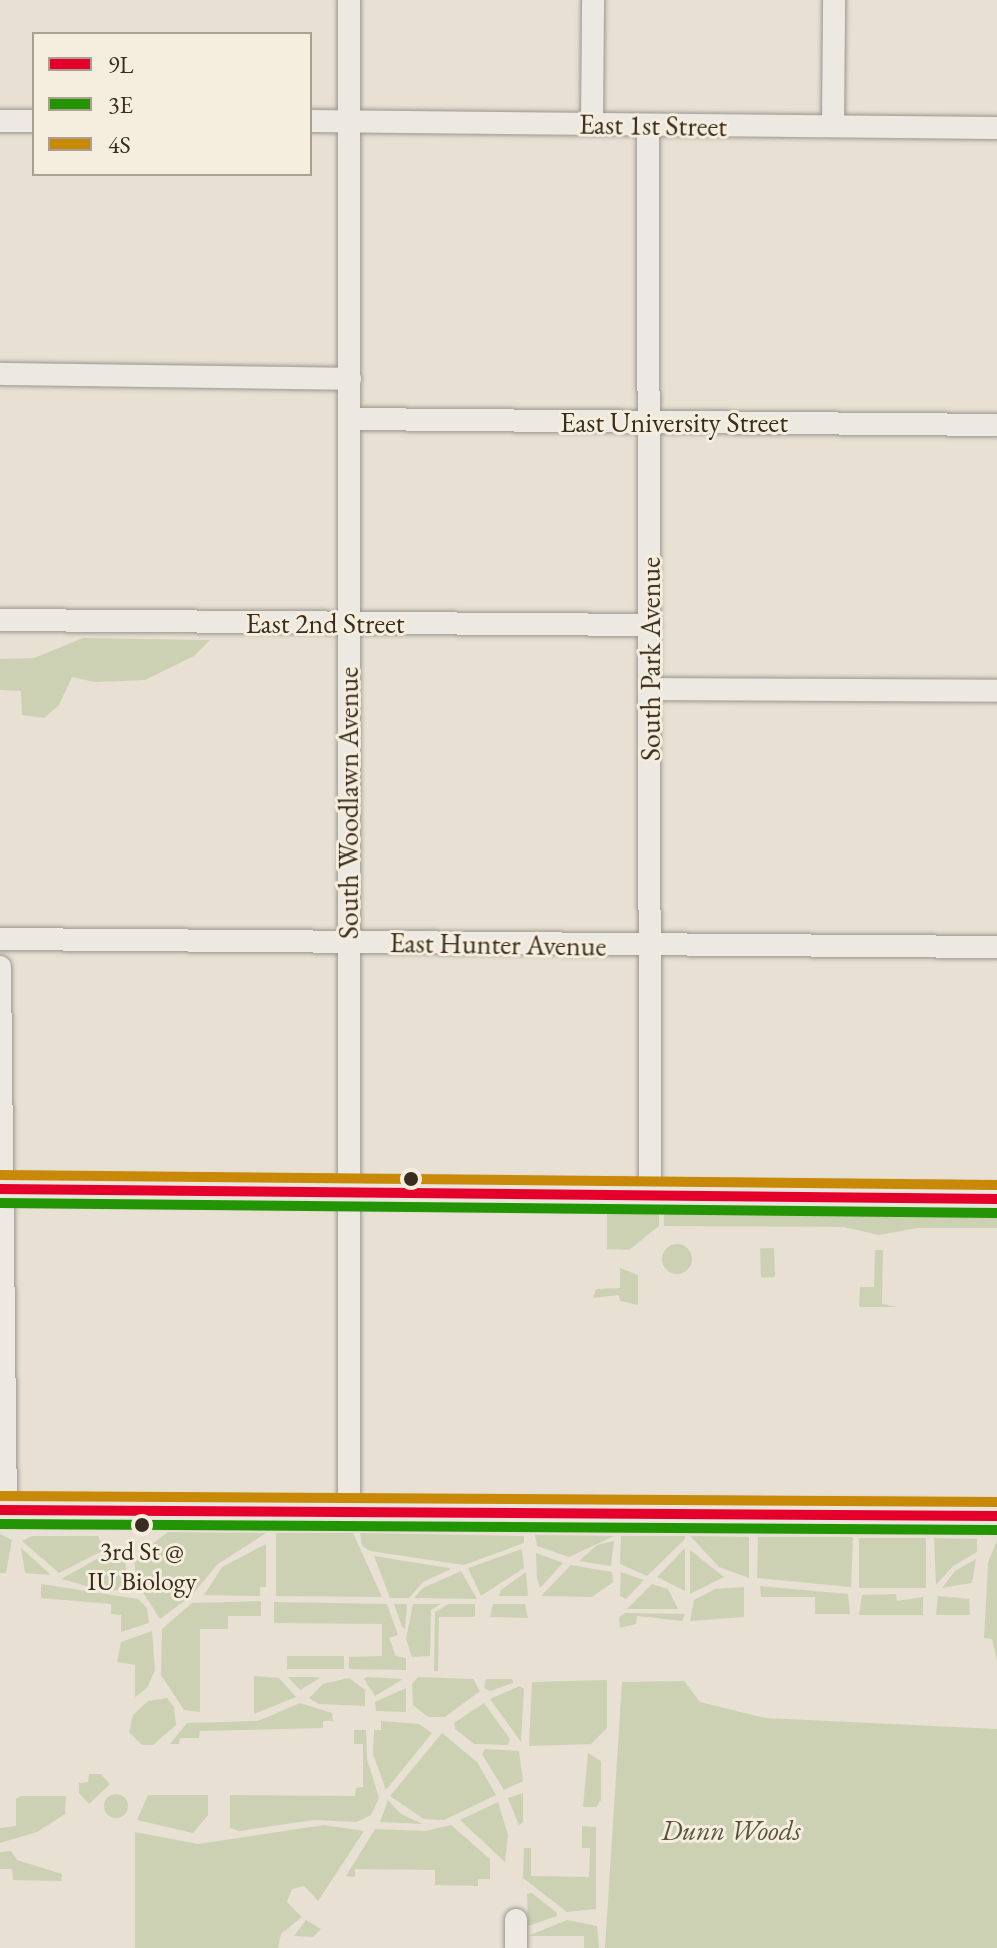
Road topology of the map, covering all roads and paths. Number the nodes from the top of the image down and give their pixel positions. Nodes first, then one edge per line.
1 (349, 0) edge
2 (593, 0) edge
3 (834, 0) edge
4 (0, 121) edge
5 (32, 121) edge
6 (312, 121) edge
7 (350, 121) junction
8 (592, 124) junction
9 (648, 125) junction
10 (833, 126) junction
11 (997, 128) edge
12 (0, 374) edge
13 (350, 379) junction
14 (351, 419) junction
15 (650, 421) junction
16 (997, 425) edge
17 (0, 620) edge
18 (349, 623) junction
19 (650, 625) junction
20 (650, 689) junction
21 (997, 691) edge
22 (0, 939) edge
23 (347, 941) junction
24 (652, 946) junction
25 (997, 947) edge
26 (0, 967) edge
27 (2, 1189) edge
28 (347, 1193) junction
29 (650, 1194) junction
30 (997, 1199) edge
31 (3, 1510) edge
32 (349, 1511) junction
33 (997, 1516) edge
34 (516, 1920) dead end
35 (516, 1948) edge

1 - 7 street, South Woodlawn Avenue
2 - 8 street
3 - 10 street
4 - 5 street
6 - 7 street, East 1st Street
7 - 8 street, East 1st Street
7 - 13 street, South Woodlawn Avenue
8 - 9 street, East 1st Street
9 - 10 street, East 1st Street
9 - 15 street, South Park Avenue
10 - 11 street, East 1st Street
12 - 13 street
13 - 14 street, South Woodlawn Avenue
14 - 15 street, East University Street
14 - 18 street, South Woodlawn Avenue
15 - 16 street, East University Street
15 - 19 street, South Park Avenue
17 - 18 street, East 2nd Street
18 - 19 street, East 2nd Street
18 - 23 street, South Woodlawn Avenue
19 - 20 street, South Park Avenue
20 - 21 street
20 - 24 street, South Park Avenue
22 - 23 street, East Hunter Avenue
23 - 24 street, East Hunter Avenue
23 - 28 street, South Woodlawn Avenue
24 - 25 street, East Hunter Avenue
24 - 29 street, South Park Avenue
26 - 27 street
27 - 28 main road
27 - 31 street
28 - 29 main road
28 - 32 street, South Woodlawn Avenue
29 - 30 main road
31 - 32 main road
32 - 33 main road
34 - 35 street

